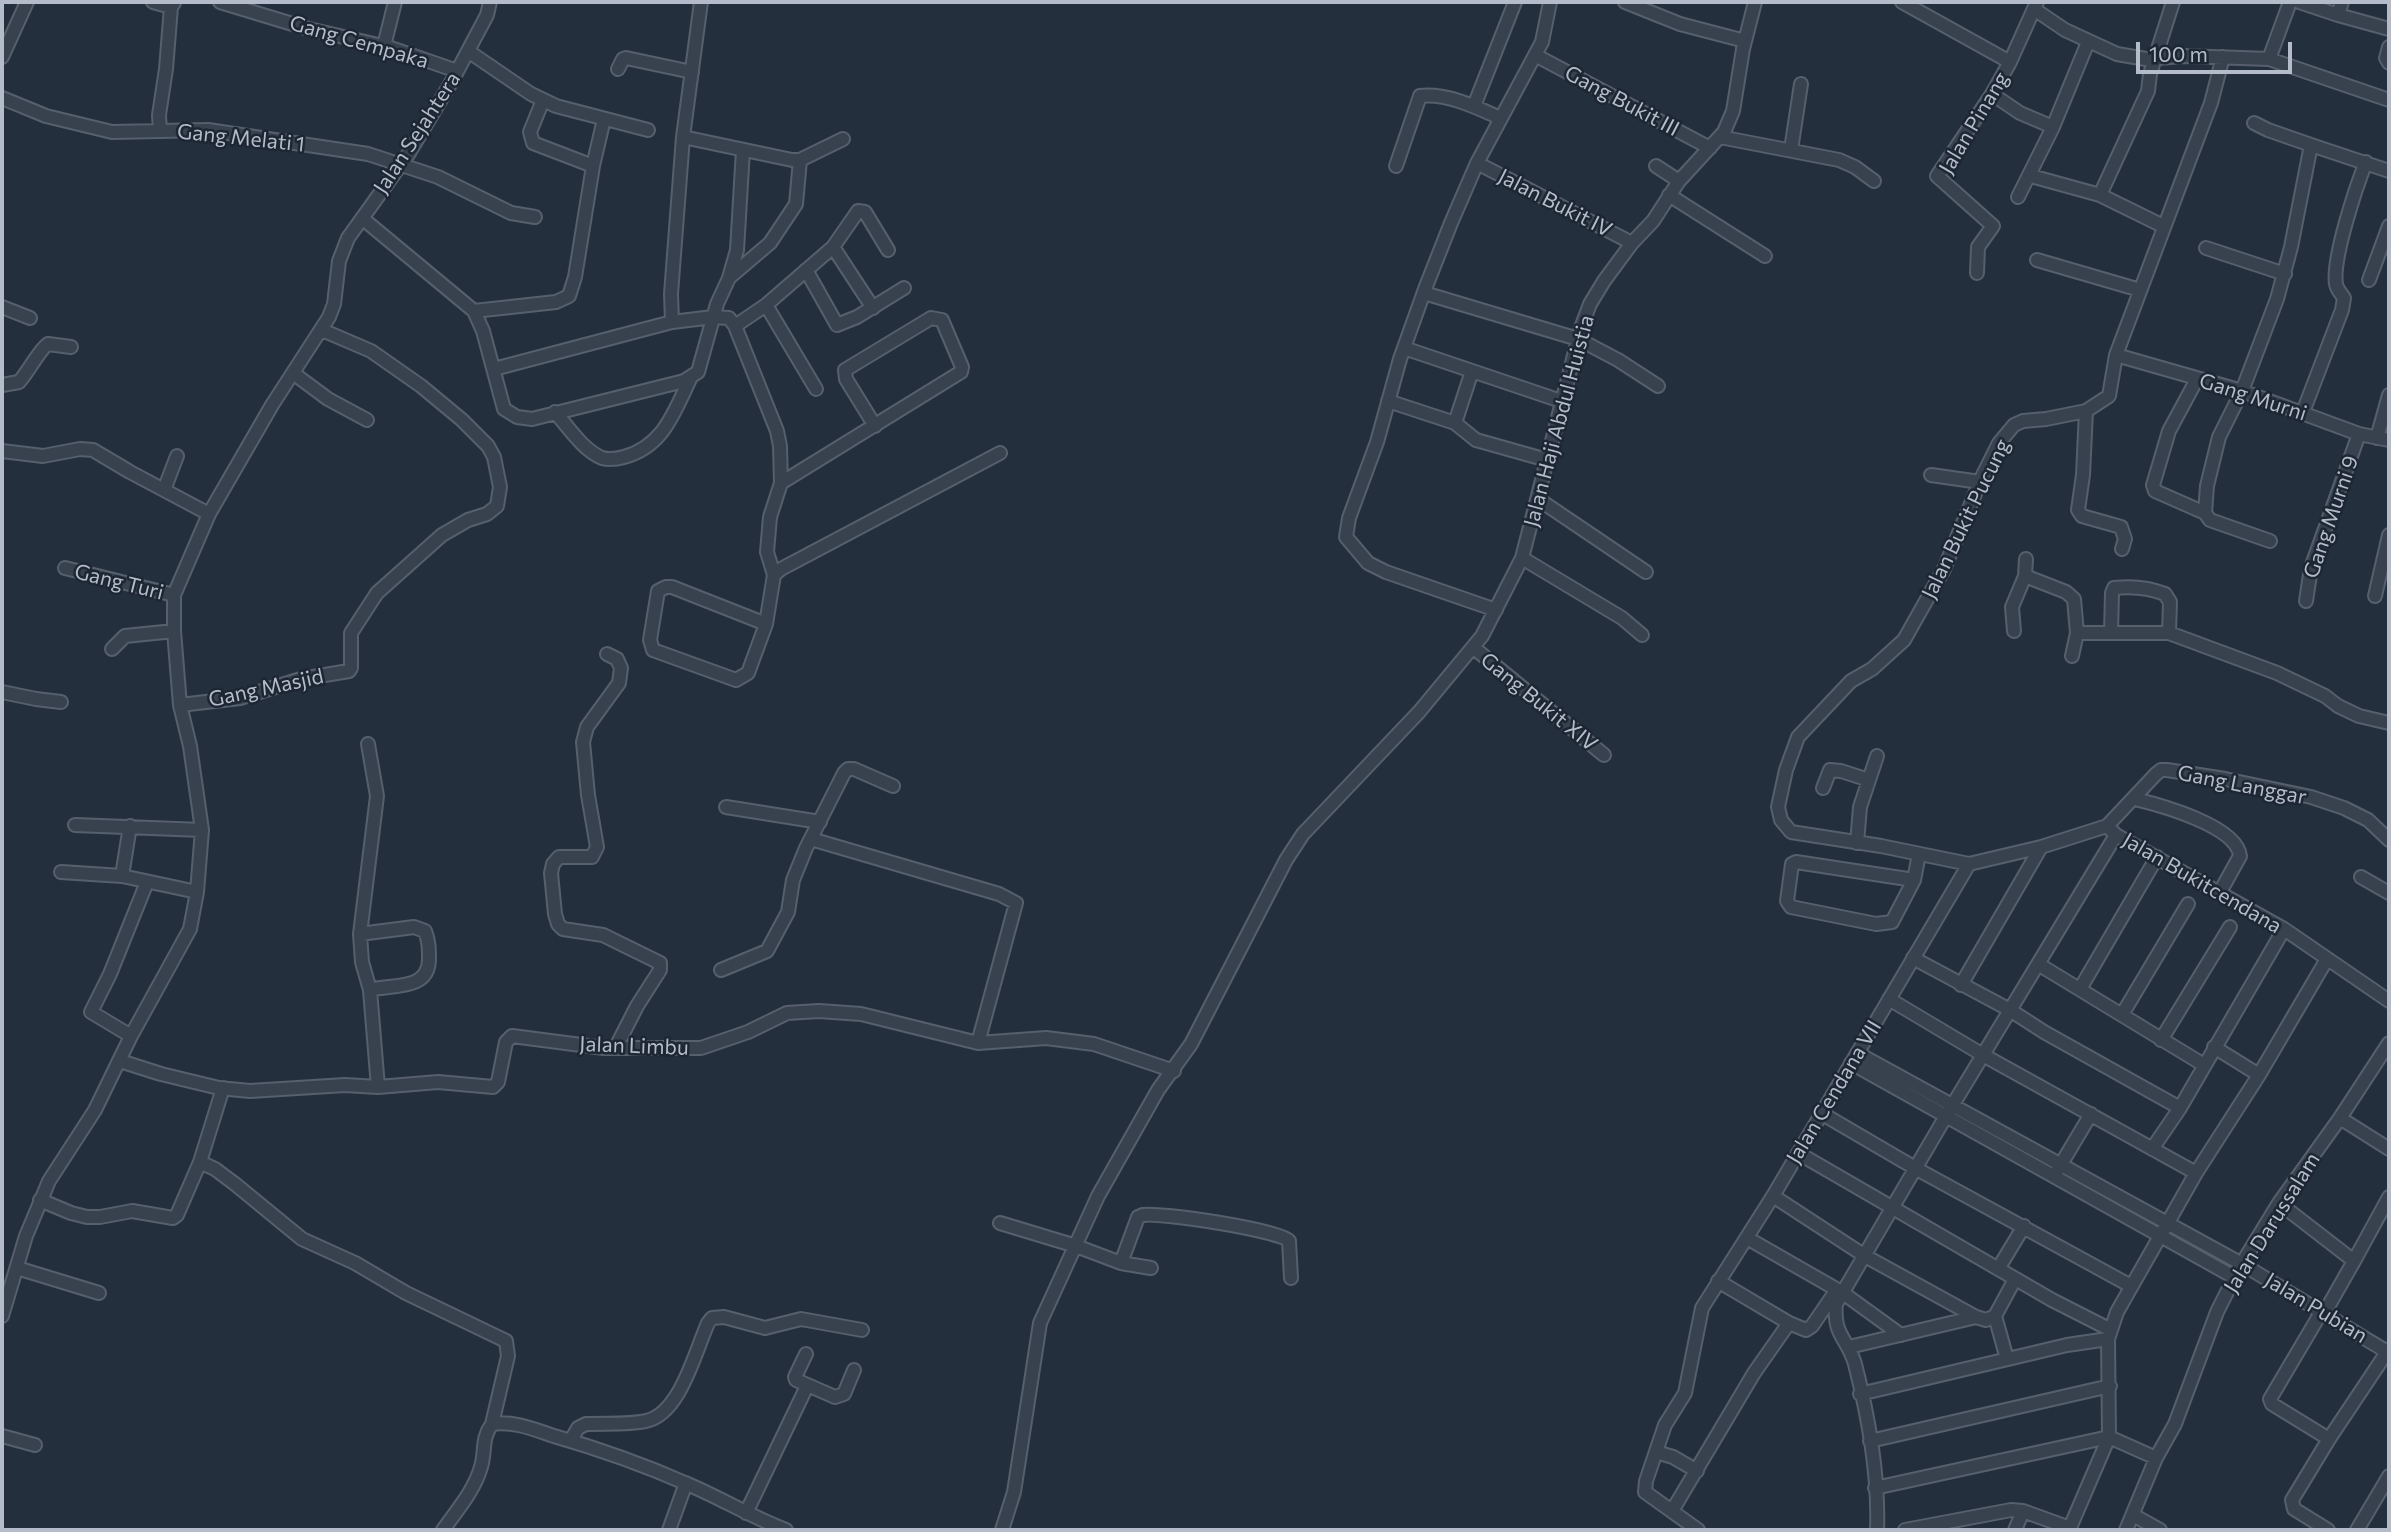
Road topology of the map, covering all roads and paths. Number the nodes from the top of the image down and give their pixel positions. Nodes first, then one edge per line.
1 (27, 2) edge
2 (153, 2) edge
3 (220, 2) edge
4 (395, 2) edge
5 (490, 2) edge
6 (701, 2) edge
7 (1515, 2) edge
8 (1550, 2) edge
9 (1625, 2) edge
10 (1755, 2) edge
11 (1902, 2) edge
12 (2173, 2) edge
13 (2290, 2) edge
14 (2299, 2) edge
15 (2342, 2) edge
16 (172, 4) edge
17 (2036, 5) edge
18 (2337, 15) junction
19 (2389, 29) edge
20 (1745, 41) junction
21 (2088, 42) junction
22 (384, 46) junction
23 (2389, 47) edge
24 (468, 51) junction
25 (1535, 55) junction
26 (2, 57) edge
27 (2224, 57) junction
28 (2157, 58) junction
29 (2269, 59) junction
30 (2010, 62) junction
31 (2389, 63) edge
32 (618, 69) dead end
33 (457, 71) junction
34 (692, 72) junction
35 (1801, 84) dead end
36 (1992, 94) junction
37 (2, 98) edge
38 (543, 100) junction
39 (2389, 100) edge
40 (1474, 106) junction
41 (604, 118) junction
42 (1500, 118) junction
43 (2254, 123) dead end
44 (2053, 127) junction
45 (648, 130) dead end
46 (160, 131) junction
47 (683, 137) junction
48 (1720, 137) junction
49 (843, 139) dead end
50 (2311, 145) junction
51 (1710, 148) junction
52 (743, 150) junction
53 (1791, 150) junction
54 (800, 160) junction
55 (2366, 162) junction
56 (400, 163) junction
57 (1477, 163) junction
58 (593, 166) junction
59 (1396, 166) dead end
60 (1657, 166) dead end
61 (2389, 170) edge
62 (2031, 176) junction
63 (1679, 181) junction
64 (1874, 181) dead end
65 (1669, 195) junction
66 (2100, 195) junction
67 (2018, 197) dead end
68 (535, 217) dead end
69 (362, 218) junction
70 (2163, 226) junction
71 (2389, 226) edge
72 (1632, 243) junction
73 (833, 247) junction
74 (2206, 248) dead end
75 (888, 250) dead end
76 (1765, 256) dead end
77 (2037, 260) dead end
78 (806, 270) junction
79 (1977, 273) dead end
80 (2285, 274) junction
81 (729, 278) junction
82 (2369, 280) dead end
83 (904, 288) dead end
84 (2140, 290) junction
85 (1424, 293) junction
86 (766, 305) junction
87 (2, 307) edge
88 (873, 308) junction
89 (474, 311) junction
90 (713, 317) junction
91 (30, 318) dead end
92 (673, 322) junction
93 (735, 326) junction
94 (322, 330) junction
95 (1578, 339) junction
96 (71, 347) dead end
97 (1404, 348) junction
98 (2116, 355) junction
99 (494, 369) junction
100 (1472, 371) junction
101 (293, 373) junction
102 (691, 377) junction
103 (2197, 379) junction
104 (2, 385) edge
105 (1658, 386) dead end
106 (816, 389) dead end
107 (2242, 391) junction
108 (2389, 395) edge
109 (1388, 401) junction
110 (1561, 401) junction
111 (2086, 411) junction
112 (555, 412) junction
113 (2303, 412) junction
114 (367, 420) dead end
115 (1455, 423) junction
116 (876, 426) junction
117 (2360, 434) junction
118 (2383, 439) edge
119 (2, 451) edge
120 (1000, 453) dead end
121 (177, 456) dead end
122 (1548, 460) junction
123 (1931, 475) dead end
124 (1980, 482) junction
125 (781, 483) junction
126 (164, 490) junction
127 (1538, 499) junction
128 (2205, 513) junction
129 (209, 514) junction
130 (2389, 535) edge
131 (2270, 541) dead end
132 (2122, 549) dead end
133 (1521, 558) junction
134 (2026, 559) dead end
135 (65, 568) dead end
136 (1646, 572) dead end
137 (774, 575) junction
138 (2025, 576) junction
139 (174, 595) junction
140 (2375, 596) dead end
141 (2306, 601) dead end
142 (1496, 610) junction
143 (766, 624) junction
144 (174, 631) junction
145 (2014, 631) dead end
146 (2077, 633) junction
147 (2110, 633) junction
148 (2169, 633) junction
149 (1642, 635) dead end
150 (1474, 648) junction
151 (111, 649) dead end
152 (607, 654) dead end
153 (2072, 656) dead end
154 (2, 692) edge
155 (61, 702) dead end
156 (180, 705) junction
157 (2389, 723) edge
158 (368, 744) dead end
159 (1604, 755) dead end
160 (1877, 756) dead end
161 (1869, 780) junction
162 (893, 786) dead end
163 (1824, 788) dead end
164 (2135, 799) junction
165 (726, 807) dead end
166 (820, 822) junction
167 (75, 825) dead end
168 (130, 826) junction
169 (202, 830) junction
170 (2111, 831) junction
171 (811, 839) junction
172 (2389, 840) edge
173 (1857, 843) junction
174 (2041, 847) junction
175 (1919, 854) junction
176 (2157, 858) junction
177 (1969, 864) junction
178 (61, 872) dead end
179 (122, 876) junction
180 (2361, 877) dead end
181 (1914, 880) junction
182 (147, 882) junction
183 (197, 892) junction
184 (2220, 892) junction
185 (2389, 893) edge
186 (2188, 904) dead end
187 (2230, 927) dead end
188 (2284, 929) junction
189 (360, 934) junction
190 (1913, 958) junction
191 (2327, 959) junction
192 (2038, 964) junction
193 (721, 970) dead end
194 (1961, 985) junction
195 (2080, 989) junction
196 (369, 990) junction
197 (1889, 999) junction
198 (2389, 1001) edge
199 (2010, 1010) junction
200 (2123, 1013) junction
201 (131, 1036) junction
202 (2161, 1040) junction
203 (978, 1043) junction
204 (2389, 1043) edge
205 (616, 1047) junction
206 (2214, 1047) junction
207 (1983, 1055) junction
208 (1854, 1058) junction
209 (120, 1060) junction
210 (2204, 1065) junction
211 (1174, 1071) junction
212 (2259, 1075) junction
213 (378, 1087) junction
214 (223, 1088) junction
215 (2180, 1108) junction
216 (1949, 1111) junction
217 (1821, 1113) junction
218 (2091, 1114) junction
219 (2340, 1118) junction
220 (2152, 1149) junction
221 (2389, 1149) edge
222 (1797, 1153) junction
223 (200, 1162) junction
224 (1915, 1168) junction
225 (2057, 1171) junction
226 (2196, 1173) junction
227 (1773, 1196) junction
228 (2389, 1197) edge
229 (40, 1200) junction
230 (2279, 1203) junction
231 (1893, 1209) junction
232 (1000, 1223) dead end
233 (2167, 1223) junction
234 (2024, 1226) junction
235 (2160, 1235) junction
236 (1747, 1238) junction
237 (1076, 1246) junction
238 (1865, 1256) junction
239 (2354, 1261) junction
240 (1121, 1262) junction
241 (2242, 1264) junction
242 (17, 1268) junction
243 (1151, 1268) dead end
244 (1998, 1269) junction
245 (2234, 1277) junction
246 (1290, 1278) dead end
247 (2015, 1279) junction
248 (1718, 1282) junction
249 (2131, 1286) junction
250 (1840, 1291) junction
251 (99, 1293) dead end
252 (2325, 1312) junction
253 (2, 1316) edge
254 (1995, 1316) junction
255 (1976, 1317) junction
256 (1789, 1323) junction
257 (862, 1330) dead end
258 (2110, 1334) junction
259 (1901, 1335) junction
260 (1849, 1347) junction
261 (2389, 1351) edge
262 (806, 1354) dead end
263 (2007, 1359) junction
264 (854, 1370) dead end
265 (807, 1386) junction
266 (2110, 1386) junction
267 (1860, 1394) junction
268 (492, 1424) junction
269 (2, 1436) edge
270 (2109, 1437) junction
271 (2329, 1439) junction
272 (571, 1440) junction
273 (1870, 1441) junction
274 (35, 1445) dead end
275 (1656, 1452) junction
276 (2156, 1458) junction
277 (1697, 1471) junction
278 (2389, 1476) edge
279 (686, 1483) junction
280 (1875, 1489) junction
281 (1672, 1511) junction
282 (2023, 1511) junction
283 (746, 1513) junction
284 (2133, 1515) junction
285 (2069, 1529) edge
286 (443, 1530) edge
287 (669, 1530) edge
288 (786, 1530) edge
289 (1002, 1530) edge
290 (1698, 1530) edge
291 (1877, 1530) edge
292 (1905, 1530) edge
293 (2015, 1530) edge
294 (2126, 1530) edge
295 (2160, 1530) edge
296 (2328, 1530) edge
297 (2357, 1530) edge

1 - 26 street
2 - 16 street
3 - 22 street, Gang Cempaka
4 - 22 street
5 - 24 street, Jalan Sejahtera
6 - 34 street
7 - 40 street
8 - 25 street
9 - 20 street
10 - 20 street, Jalan Haji Abdul Huistia
11 - 30 street
12 - 28 street
13 - 29 street
14 - 18 street
15 - 18 street
16 - 46 street
17 - 21 street
17 - 30 street, Jalan Pinang
18 - 19 street
20 - 48 street, Jalan Haji Abdul Huistia
21 - 28 street
21 - 44 street
22 - 33 street, Gang Cempaka
23 - 31 street
24 - 33 street, Jalan Sejahtera
24 - 38 street
25 - 42 street
25 - 51 street, Gang Bukit III
27 - 28 street
27 - 29 street
27 - 70 street
28 - 66 street
29 - 39 street
30 - 36 street, Jalan Pinang
32 - 34 street
33 - 56 street, Jalan Sejahtera
34 - 47 street
35 - 53 street
36 - 44 street
36 - 79 street, Jalan Pinang
37 - 46 street, Gang Melati 1
38 - 41 street
38 - 58 street
40 - 42 street
40 - 59 street
41 - 45 street
41 - 58 street
42 - 57 street
43 - 50 street
44 - 62 street
46 - 56 street, Gang Melati 1
47 - 52 street
47 - 92 street
48 - 51 street, Jalan Haji Abdul Huistia
48 - 53 street
49 - 54 street
50 - 55 street
50 - 80 street
51 - 63 street, Jalan Haji Abdul Huistia
52 - 54 street
52 - 81 street
53 - 64 street
54 - 81 street
55 - 61 street
55 - 113 street
56 - 68 street, Gang Melati 1
56 - 69 street, Jalan Sejahtera
57 - 72 street, Jalan Bukit IV
57 - 85 street
58 - 89 street
60 - 63 street
62 - 66 street
62 - 67 street
63 - 65 street, Jalan Haji Abdul Huistia
65 - 72 street, Jalan Haji Abdul Huistia
65 - 76 street
66 - 70 street
69 - 89 street
69 - 94 street, Jalan Sejahtera
70 - 84 street
71 - 82 street
72 - 95 street, Jalan Haji Abdul Huistia
73 - 75 street
73 - 78 street
73 - 88 street
74 - 80 street
77 - 84 street
78 - 86 street
78 - 88 street
80 - 107 street
81 - 90 street
83 - 88 street
84 - 98 street
85 - 95 street
85 - 97 street
86 - 93 street
86 - 106 street
87 - 91 street
89 - 99 street
90 - 92 street
90 - 93 street
90 - 102 street
92 - 99 street
93 - 125 street
94 - 101 street
94 - 156 street, Gang Masjid
95 - 105 street
95 - 110 street, Jalan Haji Abdul Huistia
96 - 104 street
97 - 100 street
97 - 109 street
98 - 103 street, Gang Murni
98 - 111 street
99 - 112 street
100 - 110 street
100 - 115 street
101 - 114 street
101 - 129 street
102 - 112 street
102 - 112 street
103 - 107 street, Gang Murni
103 - 128 street
107 - 113 street, Gang Murni
107 - 128 street
108 - 118 street
109 - 115 street
109 - 142 street
110 - 122 street, Jalan Haji Abdul Huistia
111 - 124 street, Jalan Bukit Pucung
111 - 132 street
113 - 117 street, Gang Murni
115 - 122 street
116 - 116 street
116 - 125 street
117 - 118 street, Gang Murni
117 - 141 street, Gang Murni 9
119 - 126 street
120 - 137 street
121 - 126 street
122 - 127 street, Jalan Haji Abdul Huistia
123 - 124 street
124 - 173 street, Jalan Bukit Pucung
125 - 137 street
126 - 129 street
127 - 133 street, Jalan Haji Abdul Huistia
127 - 136 street
128 - 131 street
129 - 139 street
130 - 140 street
133 - 142 street, Jalan Haji Abdul Huistia
133 - 149 street
134 - 138 street
135 - 139 street, Gang Turi
137 - 143 street
138 - 145 street
138 - 146 street
139 - 144 street
142 - 150 street, Jalan Haji Abdul Huistia
143 - 143 street
144 - 151 street
144 - 156 street
146 - 147 street
146 - 153 street
147 - 148 street
147 - 148 street
148 - 157 street
150 - 159 street, Gang Bukit XIV
150 - 211 street, Jalan Haji Abdul Huistia
152 - 205 street
154 - 155 street
156 - 169 street
158 - 189 street
160 - 161 street
161 - 163 street
161 - 173 street
162 - 166 street
164 - 170 street, Gang Langgar
164 - 172 street, Gang Langgar
164 - 184 street
165 - 166 street
166 - 171 street
167 - 168 street
168 - 169 street
168 - 179 street
169 - 183 street
170 - 174 street, Jalan Bukitcendana
170 - 176 street, Jalan Bukitcendana
170 - 192 street
171 - 193 street
171 - 203 street
173 - 175 street, Jalan Bukit Pucung
174 - 177 street, Jalan Bukitcendana
174 - 194 street
175 - 177 street, Jalan Bukitcendana
175 - 181 street
176 - 184 street, Jalan Bukitcendana
176 - 195 street
177 - 190 street, Jalan Cendana VII
178 - 179 street
179 - 182 street
180 - 185 street
181 - 181 street
182 - 183 street
182 - 201 street
183 - 201 street
184 - 188 street, Jalan Bukitcendana
186 - 200 street
187 - 202 street
188 - 191 street, Jalan Bukitcendana
188 - 206 street
189 - 196 street
189 - 196 street
190 - 194 street
190 - 197 street, Jalan Cendana VII
191 - 198 street, Jalan Bukitcendana
191 - 212 street
192 - 195 street
192 - 199 street
194 - 199 street
195 - 200 street
196 - 213 street
197 - 207 street
197 - 208 street, Jalan Cendana VII
199 - 207 street
199 - 215 street
200 - 202 street
201 - 209 street
202 - 210 street
203 - 205 street, Jalan Limbu
203 - 211 street, Jalan Limbu
204 - 219 street, Jalan Darussalam
205 - 213 street, Jalan Limbu
206 - 210 street
206 - 212 street
207 - 216 street
207 - 218 street
208 - 216 street
208 - 217 street, Jalan Cendana VII
209 - 214 street, Jalan Limbu
209 - 229 street
210 - 215 street
211 - 237 street, Jalan Haji Abdul Huistia
212 - 226 street
213 - 214 street, Jalan Limbu
214 - 223 street
215 - 220 street
216 - 224 street
216 - 225 street
217 - 222 street, Jalan Cendana VII
217 - 224 street
218 - 220 street
218 - 225 street
219 - 221 street
219 - 230 street, Jalan Darussalam
220 - 226 street
222 - 227 street, Jalan Cendana VII
222 - 231 street
223 - 229 street
223 - 268 street
224 - 231 street
224 - 234 street
225 - 233 street, Jalan Pubian
225 - 235 street
226 - 233 street
227 - 236 street, Jalan Cendana VII
227 - 238 street
228 - 239 street
229 - 242 street
230 - 239 street
230 - 241 street, Jalan Darussalam
231 - 238 street
231 - 244 street
232 - 237 street
233 - 235 street
233 - 241 street, Jalan Pubian
234 - 244 street
234 - 249 street
235 - 245 street
235 - 249 street
236 - 248 street, Jalan Cendana VII
236 - 250 street
237 - 240 street
237 - 289 street, Jalan Haji Abdul Huistia
238 - 250 street
238 - 255 street
239 - 252 street
240 - 243 street
240 - 246 street
241 - 245 street, Jalan Darussalam
241 - 252 street, Jalan Pubian
242 - 251 street
242 - 253 street
244 - 247 street
245 - 276 street, Jalan Darussalam
247 - 254 street
247 - 258 street
248 - 256 street
248 - 275 street, Jalan Cendana VII
249 - 258 street
250 - 256 street
250 - 259 street
250 - 260 street
252 - 261 street, Jalan Pubian
252 - 271 street
254 - 255 street
254 - 263 street
255 - 259 street
256 - 277 street
257 - 272 street
258 - 263 street
258 - 266 street
259 - 260 street
260 - 267 street
261 - 271 street
262 - 265 street
263 - 267 street
264 - 265 street
265 - 283 street
266 - 270 street
266 - 273 street
267 - 273 street
268 - 272 street
268 - 286 street
269 - 274 street
270 - 276 street
270 - 280 street
270 - 285 street
271 - 296 street
272 - 279 street
273 - 280 street
275 - 277 street
275 - 281 street, Jalan Cendana VII
276 - 284 street, Jalan Darussalam
277 - 281 street
278 - 297 street
279 - 283 street
279 - 287 street
280 - 291 street
281 - 290 street
282 - 285 street
282 - 292 street
282 - 293 street
283 - 288 street
284 - 294 street, Jalan Darussalam
284 - 295 street

